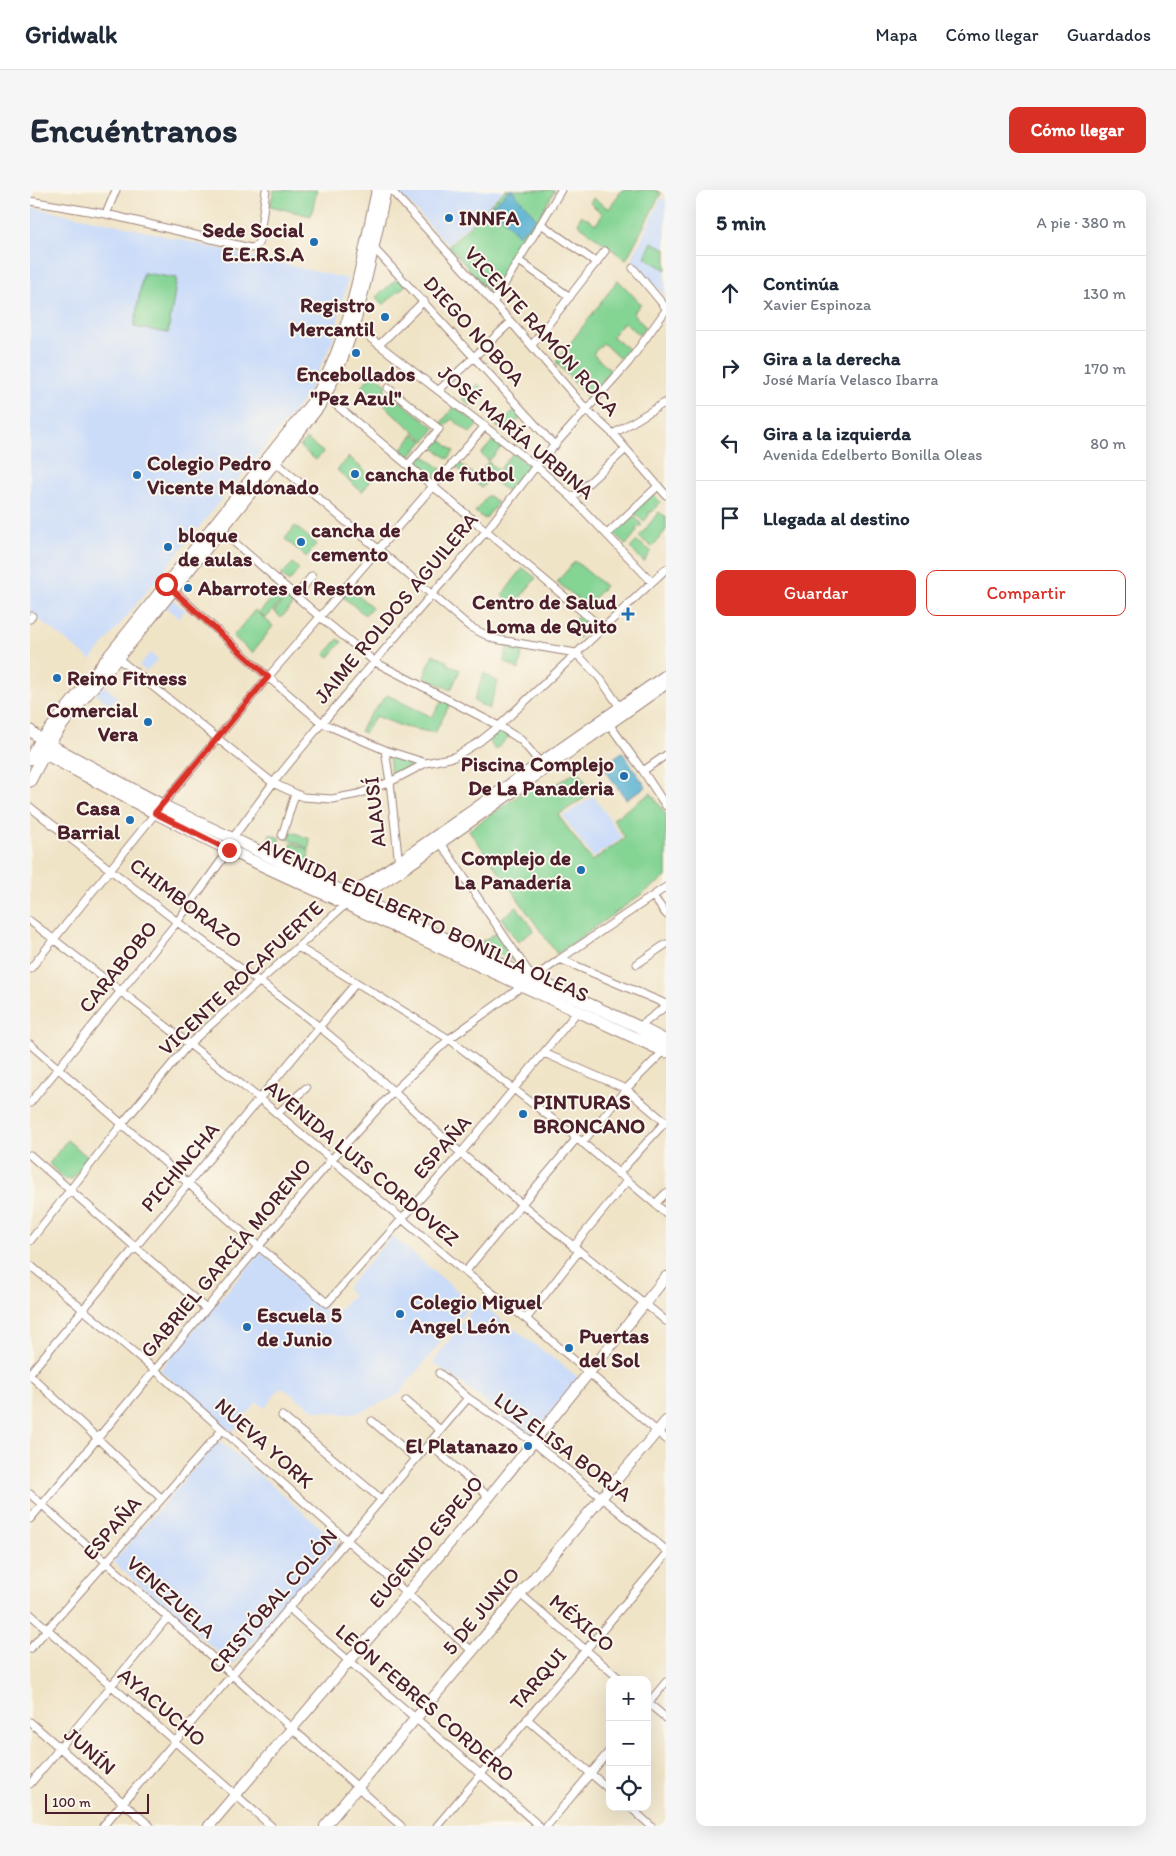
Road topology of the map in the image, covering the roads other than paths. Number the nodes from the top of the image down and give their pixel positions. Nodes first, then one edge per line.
1 (116, 190) edge
2 (266, 190) edge
3 (377, 190) edge
4 (386, 190) edge
5 (390, 190) edge
6 (561, 190) edge
7 (30, 201) edge
8 (106, 214) junction
9 (541, 224) junction
10 (369, 243) junction
11 (605, 251) dead end
12 (519, 261) junction
13 (597, 263) junction
14 (632, 268) dead end
15 (570, 297) junction
16 (424, 301) junction
17 (493, 303) junction
18 (666, 309) edge
19 (511, 322) junction
20 (350, 323) junction
21 (380, 344) junction
22 (532, 345) junction
23 (472, 357) junction
24 (388, 388) dead end
25 (439, 390) junction
26 (322, 394) junction
27 (666, 402) edge
28 (587, 410) junction
29 (485, 426) junction
30 (613, 434) junction
31 (555, 446) junction
32 (626, 449) junction
33 (272, 459) junction
34 (408, 465) junction
35 (536, 466) junction
36 (432, 486) junction
37 (658, 486) junction
38 (666, 496) edge
39 (572, 498) junction
40 (217, 527) junction
41 (487, 530) junction
42 (607, 534) junction
43 (379, 550) junction
44 (666, 569) edge
45 (312, 576) dead end
46 (652, 582) junction
47 (169, 586) junction
48 (432, 595) junction
49 (296, 596) junction
50 (320, 617) junction
51 (602, 628) junction
52 (576, 653) junction
53 (114, 655) junction
54 (375, 662) junction
55 (268, 677) junction
56 (665, 679) edge
57 (622, 710) junction
58 (322, 723) junction
59 (610, 724) junction
60 (499, 726) junction
61 (30, 732) edge
62 (219, 737) junction
63 (42, 747) junction
64 (384, 750) junction
65 (666, 755) edge
66 (30, 759) edge
67 (426, 763) junction
68 (543, 766) junction
69 (644, 771) junction
70 (30, 781) edge
71 (390, 782) junction
72 (274, 783) junction
73 (295, 794) junction
74 (666, 806) edge
75 (30, 808) edge
76 (158, 809) junction
77 (282, 836) dead end
78 (438, 839) junction
79 (230, 844) junction
80 (400, 866) junction
81 (111, 868) junction
82 (666, 887) edge
83 (653, 896) junction
84 (352, 900) junction
85 (666, 914) edge
86 (30, 921) edge
87 (177, 922) junction
88 (54, 939) junction
89 (666, 944) edge
90 (298, 947) junction
91 (560, 959) junction
92 (637, 964) dead end
93 (30, 969) edge
94 (260, 981) junction
95 (356, 983) junction
96 (529, 983) junction
97 (120, 991) junction
98 (666, 1005) edge
99 (578, 1011) junction
100 (320, 1027) junction
101 (639, 1027) junction
102 (449, 1039) junction
103 (30, 1044) edge
104 (188, 1045) junction
105 (665, 1048) edge
106 (544, 1053) junction
107 (58, 1068) junction
108 (306, 1088) dead end
109 (513, 1090) junction
110 (626, 1090) junction
111 (394, 1091) junction
112 (260, 1099) junction
113 (30, 1103) edge
114 (277, 1114) junction
115 (666, 1122) edge
116 (122, 1124) junction
117 (579, 1140) junction
118 (461, 1153) junction
119 (30, 1155) edge
120 (332, 1159) junction
121 (618, 1174) junction
122 (628, 1181) junction
123 (188, 1184) junction
124 (70, 1190) junction
125 (666, 1193) edge
126 (521, 1204) junction
127 (655, 1204) junction
128 (666, 1213) edge
129 (401, 1219) junction
130 (30, 1241) edge
131 (258, 1246) junction
132 (136, 1247) junction
133 (576, 1249) junction
134 (30, 1265) edge
135 (465, 1272) junction
136 (666, 1277) edge
137 (645, 1303) junction
138 (206, 1309) junction
139 (83, 1310) junction
140 (526, 1319) junction
141 (666, 1320) edge
142 (155, 1370) junction
143 (439, 1373) dead end
144 (589, 1373) junction
145 (30, 1374) edge
146 (468, 1398) junction
147 (406, 1401) dead end
148 (282, 1416) dead end
149 (372, 1421) dead end
150 (666, 1421) edge
151 (222, 1430) junction
152 (440, 1430) junction
153 (657, 1432) junction
154 (97, 1438) junction
155 (666, 1439) edge
156 (533, 1442) junction
157 (428, 1444) junction
158 (416, 1459) junction
159 (30, 1494) edge
160 (489, 1497) junction
161 (161, 1498) junction
162 (602, 1498) junction
163 (381, 1499) junction
164 (42, 1505) junction
165 (30, 1519) edge
166 (348, 1541) junction
167 (666, 1550) edge
168 (666, 1554) edge
169 (106, 1562) junction
170 (407, 1593) junction
171 (520, 1594) junction
172 (288, 1607) junction
173 (30, 1614) edge
174 (168, 1617) junction
175 (48, 1630) junction
176 (30, 1649) edge
177 (472, 1650) junction
178 (586, 1650) junction
179 (349, 1663) junction
180 (233, 1675) junction
181 (616, 1676) edge
182 (666, 1682) edge
183 (111, 1686) junction
184 (651, 1700) edge
185 (651, 1706) edge
186 (416, 1717) junction
187 (666, 1718) edge
188 (527, 1719) junction
189 (30, 1722) edge
190 (292, 1728) junction
191 (175, 1742) junction
192 (61, 1748) junction
193 (606, 1755) edge
194 (590, 1773) junction
195 (481, 1774) junction
196 (30, 1784) edge
197 (358, 1787) junction
198 (606, 1787) edge
199 (236, 1795) junction
200 (123, 1802) junction
201 (634, 1811) edge
202 (103, 1826) edge
203 (150, 1826) edge
204 (209, 1826) edge
205 (270, 1826) edge
206 (325, 1826) edge
207 (401, 1826) edge
208 (437, 1826) edge
209 (539, 1826) edge
210 (547, 1826) edge
211 (651, 1826) edge

1 - 8 street
2 - 8 street
3 - 10 street
4 - 10 street
5 - 17 street, VICENTE RAMÓN ROCA
6 - 9 street
7 - 8 street
9 - 12 street
9 - 13 street
10 - 16 street, DIEGO NOBOA
10 - 20 street
11 - 13 street
12 - 15 street
12 - 17 street
13 - 15 street
14 - 18 street
15 - 22 street
16 - 21 street
16 - 23 street, DIEGO NOBOA
17 - 19 street, VICENTE RAMÓN ROCA
18 - 28 street, JAIME ROLDOS AGUILERA
19 - 22 street, VICENTE RAMÓN ROCA
19 - 23 street
20 - 21 street, JOSÉ MARÍA URBINA
20 - 26 street
21 - 25 street, JOSÉ MARÍA URBINA
22 - 28 street, VICENTE RAMÓN ROCA
23 - 25 street
23 - 31 street, DIEGO NOBOA
24 - 34 street
25 - 29 street, JOSÉ MARÍA URBINA
26 - 33 street
26 - 34 street
27 - 30 street
28 - 30 street, VICENTE RAMÓN ROCA
28 - 31 street, JAIME ROLDOS AGUILERA
29 - 35 street, JOSÉ MARÍA URBINA
29 - 36 street
30 - 32 street, VICENTE RAMÓN ROCA
31 - 35 street, JAIME ROLDOS AGUILERA
32 - 37 street, VICENTE RAMÓN ROCA
32 - 39 street
33 - 40 street
33 - 43 street
34 - 36 street
35 - 39 street, JOSÉ MARÍA URBINA
35 - 41 street, JAIME ROLDOS AGUILERA
36 - 41 street
36 - 43 street
37 - 38 street, VICENTE RAMÓN ROCA
37 - 42 street
39 - 42 street, JOSÉ MARÍA URBINA
40 - 47 street
40 - 49 street
41 - 48 street, JAIME ROLDOS AGUILERA
41 - 51 street
42 - 46 street, JOSÉ MARÍA URBINA
43 - 48 street
43 - 50 street
44 - 46 street
45 - 49 street
46 - 51 street
47 - 53 street
47 - 55 street
48 - 52 street
48 - 54 street, JAIME ROLDOS AGUILERA
49 - 50 street
50 - 54 street
50 - 55 street
51 - 52 street
52 - 57 street
52 - 60 street
53 - 62 street
53 - 63 street
54 - 58 street, JAIME ROLDOS AGUILERA
54 - 60 street
55 - 58 street
55 - 62 street
56 - 57 street
57 - 59 street
57 - 68 street
58 - 64 street
58 - 72 street, JAIME ROLDOS AGUILERA
59 - 68 street
59 - 69 street
60 - 67 street
60 - 68 street
61 - 63 street
62 - 72 street
62 - 76 street
63 - 66 main road
63 - 70 main road
63 - 76 main road, AVENIDA EDELBERTO BONILLA OLEAS
64 - 67 street
64 - 71 street, ALAUSÍ
65 - 69 street
67 - 71 street
68 - 78 street
69 - 74 street
71 - 73 street
71 - 80 street, ALAUSÍ
72 - 73 street
72 - 79 street, JAIME ROLDOS AGUILERA
73 - 77 street
75 - 81 street, CHIMBORAZO
76 - 79 main road, AVENIDA EDELBERTO BONILLA OLEAS
76 - 81 street
78 - 80 street
78 - 96 street
79 - 84 main road, AVENIDA EDELBERTO BONILLA OLEAS
79 - 87 street, CARABOBO
80 - 84 street
81 - 87 street, CHIMBORAZO
81 - 88 street
82 - 83 street, GABRIEL GARCÍA MORENO
83 - 85 street
83 - 91 street, GABRIEL GARCÍA MORENO
84 - 90 street, VICENTE ROCAFUERTE
84 - 96 main road, AVENIDA EDELBERTO BONILLA OLEAS
86 - 88 street, AVENIDA LUIS CORDOVEZ
87 - 94 street, CHIMBORAZO
87 - 97 street, CARABOBO
88 - 93 street
88 - 97 street, AVENIDA LUIS CORDOVEZ
89 - 92 street
90 - 94 street, VICENTE ROCAFUERTE
90 - 95 street
91 - 96 street, GABRIEL GARCÍA MORENO
91 - 98 street
94 - 100 street, CHIMBORAZO
94 - 104 street, VICENTE ROCAFUERTE
95 - 100 street, PICHINCHA
95 - 102 street
96 - 99 main road, AVENIDA EDELBERTO BONILLA OLEAS
96 - 101 main road, AVENIDA EDELBERTO BONILLA OLEAS
96 - 102 street, GABRIEL GARCÍA MORENO
97 - 104 street, AVENIDA LUIS CORDOVEZ
97 - 107 street, CARABOBO
98 - 101 street
99 - 105 main road, AVENIDA EDELBERTO BONILLA OLEAS
99 - 106 street, ESPAÑA
100 - 111 street, CHIMBORAZO
100 - 112 street, PICHINCHA
101 - 105 main road, AVENIDA EDELBERTO BONILLA OLEAS
102 - 109 street
102 - 111 street, GABRIEL GARCÍA MORENO
103 - 107 street
104 - 112 street, AVENIDA LUIS CORDOVEZ
104 - 116 street, VICENTE ROCAFUERTE
105 - 110 street
106 - 109 street, ESPAÑA
106 - 110 street
107 - 113 street, CARABOBO
107 - 116 street
108 - 114 street
109 - 117 street
109 - 118 street, ESPAÑA
110 - 115 street
110 - 117 street
111 - 118 street, CHIMBORAZO
111 - 120 street, GABRIEL GARCÍA MORENO
112 - 114 street, AVENIDA LUIS CORDOVEZ
112 - 123 street, PICHINCHA
114 - 120 street, AVENIDA LUIS CORDOVEZ
115 - 121 street
116 - 123 street
116 - 124 street, VICENTE ROCAFUERTE
117 - 121 street
117 - 126 street
118 - 126 street, CHIMBORAZO
118 - 129 street, ESPAÑA
119 - 124 street
120 - 129 street, AVENIDA LUIS CORDOVEZ
120 - 131 street, GABRIEL GARCÍA MORENO
121 - 122 street
122 - 127 street
122 - 133 street
123 - 131 street
123 - 132 street, PICHINCHA
124 - 130 street, VICENTE ROCAFUERTE
124 - 132 street
125 - 127 street
126 - 133 street, CHIMBORAZO
126 - 135 street
127 - 128 street
129 - 131 street, ESPAÑA
129 - 135 street, AVENIDA LUIS CORDOVEZ
131 - 138 street, GABRIEL GARCÍA MORENO
132 - 138 street
132 - 139 street, PICHINCHA
133 - 137 street, CHIMBORAZO
133 - 140 street
134 - 139 street, NUEVA YORK
135 - 140 street, AVENIDA LUIS CORDOVEZ
136 - 137 street, EUGENIO ESPEJO
137 - 141 street, CHIMBORAZO
137 - 144 street, EUGENIO ESPEJO
138 - 142 street, GABRIEL GARCÍA MORENO
139 - 142 street, NUEVA YORK
139 - 145 street, PICHINCHA
140 - 144 street, AVENIDA LUIS CORDOVEZ
142 - 151 street, NUEVA YORK
142 - 154 street, GABRIEL GARCÍA MORENO
143 - 146 street, LUZ ELISA BORJA
144 - 153 street, AVENIDA LUIS CORDOVEZ
144 - 156 street, EUGENIO ESPEJO
145 - 154 street
146 - 152 street, CRISTÓBAL COLÓN
146 - 156 street, LUZ ELISA BORJA
147 - 152 street
148 - 163 street
149 - 158 street
150 - 153 street, 5 DE JUNIO
151 - 161 street, ESPAÑA
151 - 166 street, NUEVA YORK
152 - 157 street, CRISTÓBAL COLÓN
153 - 155 street, AVENIDA LUIS CORDOVEZ
153 - 162 street, 5 DE JUNIO
154 - 161 street
154 - 164 street, GABRIEL GARCÍA MORENO
156 - 160 street, EUGENIO ESPEJO
156 - 162 street, LUZ ELISA BORJA
157 - 158 street, CRISTÓBAL COLÓN
157 - 160 street
158 - 163 street, CRISTÓBAL COLÓN
159 - 164 street, VENEZUELA
160 - 170 street, EUGENIO ESPEJO
161 - 169 street, ESPAÑA
162 - 167 street, LUZ ELISA BORJA
162 - 171 street, 5 DE JUNIO
163 - 166 street, CRISTÓBAL COLÓN
164 - 165 street, GABRIEL GARCÍA MORENO
164 - 169 street, VENEZUELA
166 - 170 street, NUEVA YORK
166 - 172 street, CRISTÓBAL COLÓN
168 - 178 street, TARQUI
169 - 174 street, VENEZUELA
169 - 175 street, ESPAÑA
170 - 177 street, NUEVA YORK
170 - 179 street, EUGENIO ESPEJO
171 - 177 street, 5 DE JUNIO
171 - 178 street, MÉXICO
172 - 179 street, LEÓN FEBRES CORDERO
172 - 180 street, CRISTÓBAL COLÓN
173 - 175 street, AYACUCHO
174 - 180 street, VENEZUELA
174 - 183 street
175 - 176 street, ESPAÑA
175 - 183 street, AYACUCHO
177 - 186 street, 5 DE JUNIO
178 - 181 street, MÉXICO
178 - 188 street, TARQUI
179 - 186 street, LEÓN FEBRES CORDERO
179 - 190 street, EUGENIO ESPEJO
180 - 190 street, VENEZUELA
180 - 191 street, CRISTÓBAL COLÓN
182 - 184 street
183 - 191 street, AYACUCHO
183 - 192 street
185 - 187 street
186 - 195 street, LEÓN FEBRES CORDERO
186 - 197 street, 5 DE JUNIO
188 - 194 street
188 - 195 street, TARQUI
189 - 192 street, JUNÍN
190 - 197 street, VENEZUELA
190 - 199 street, EUGENIO ESPEJO
191 - 199 street, AYACUCHO
191 - 200 street, CRISTÓBAL COLÓN
192 - 196 street
192 - 200 street, JUNÍN
193 - 194 street
194 - 198 street
194 - 210 street
195 - 208 street, TARQUI
195 - 209 street, LEÓN FEBRES CORDERO
197 - 206 street, 5 DE JUNIO
197 - 207 street, VENEZUELA
199 - 204 street, EUGENIO ESPEJO
199 - 205 street, AYACUCHO
200 - 202 street, CRISTÓBAL COLÓN
200 - 203 street, JUNÍN
201 - 211 street

